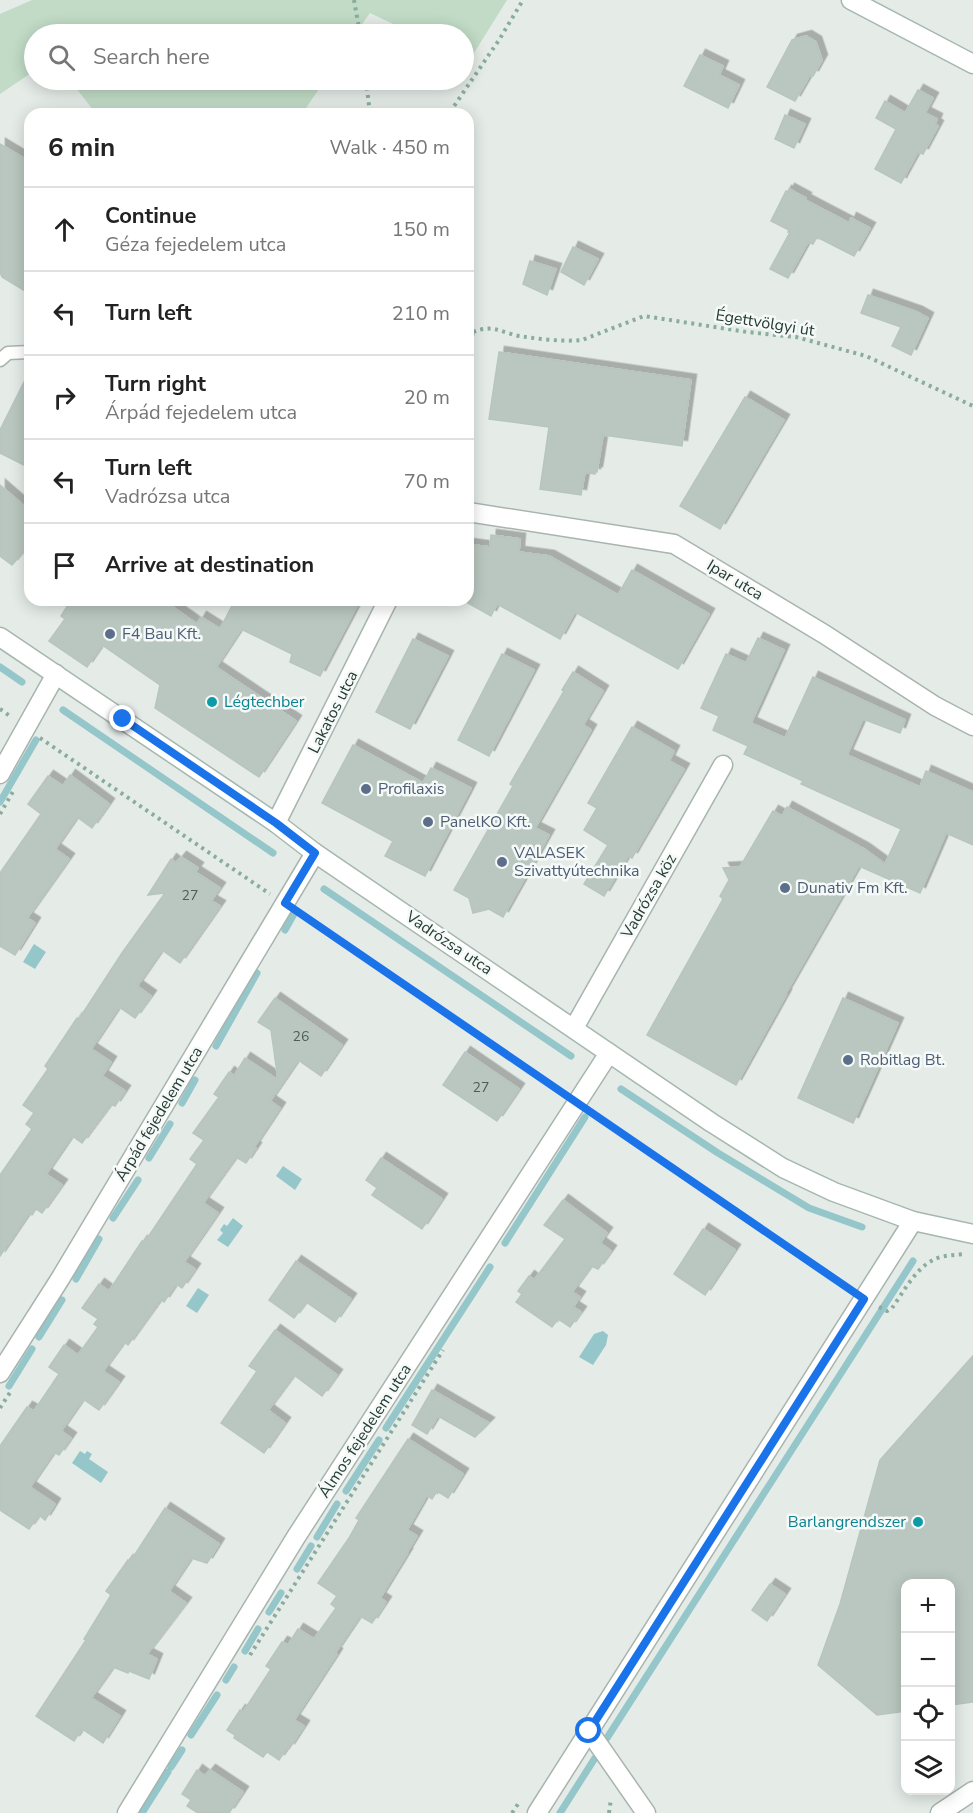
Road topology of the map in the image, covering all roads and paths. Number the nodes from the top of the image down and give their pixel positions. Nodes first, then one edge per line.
1 (354, 0) edge
2 (524, 0) edge
3 (851, 0) edge
4 (358, 24) edge
5 (973, 64) edge
6 (474, 77) edge
7 (367, 90) edge
8 (465, 90) edge
9 (369, 108) edge
10 (453, 108) edge
11 (474, 332) edge
12 (24, 352) edge
13 (0, 360) edge
14 (973, 406) edge
15 (474, 514) edge
16 (385, 606) edge
17 (0, 636) edge
18 (56, 674) junction
19 (0, 710) edge
20 (973, 726) edge
21 (27, 727) junction
22 (723, 765) dead end
23 (0, 774) edge
24 (276, 823) junction
25 (315, 853) junction
26 (285, 903) junction
27 (574, 1028) junction
28 (609, 1053) junction
29 (578, 1102) junction
30 (594, 1114) junction
31 (588, 1123) dead end
32 (913, 1221) junction
33 (973, 1234) edge
34 (973, 1254) edge
35 (864, 1299) junction
36 (448, 1343) dead end
37 (0, 1373) edge
38 (245, 1663) dead end
39 (589, 1731) junction
40 (973, 1791) edge
41 (126, 1813) edge
42 (537, 1813) edge
43 (646, 1813) edge
44 (940, 1813) edge

1 - 4 path
2 - 6 path
3 - 5 street
7 - 9 path
8 - 10 path
11 - 14 path, Égettvölgyi út
12 - 13 lane
15 - 20 street, Ipar utca
16 - 24 street, Lakatos utca
17 - 18 street, Vadrózsa utca
18 - 21 street
18 - 24 street, Vadrózsa utca
19 - 21 path
21 - 23 street
21 - 26 path
22 - 27 street, Vadrózsa köz
24 - 25 street, Vadrózsa utca
25 - 26 street, Árpád fejedelem utca
25 - 27 street, Vadrózsa utca
26 - 29 path
26 - 37 street, Árpád fejedelem utca
27 - 28 street, Vadrózsa utca
28 - 29 street, Álmos fejedelem utca
28 - 32 street, Vadrózsa utca
29 - 30 path
29 - 41 street, Álmos fejedelem utca
30 - 31 path
30 - 35 path
32 - 33 street, Vadrózsa utca
32 - 35 street
34 - 35 path
35 - 39 street
36 - 38 path
39 - 42 street
39 - 43 street
40 - 44 street

